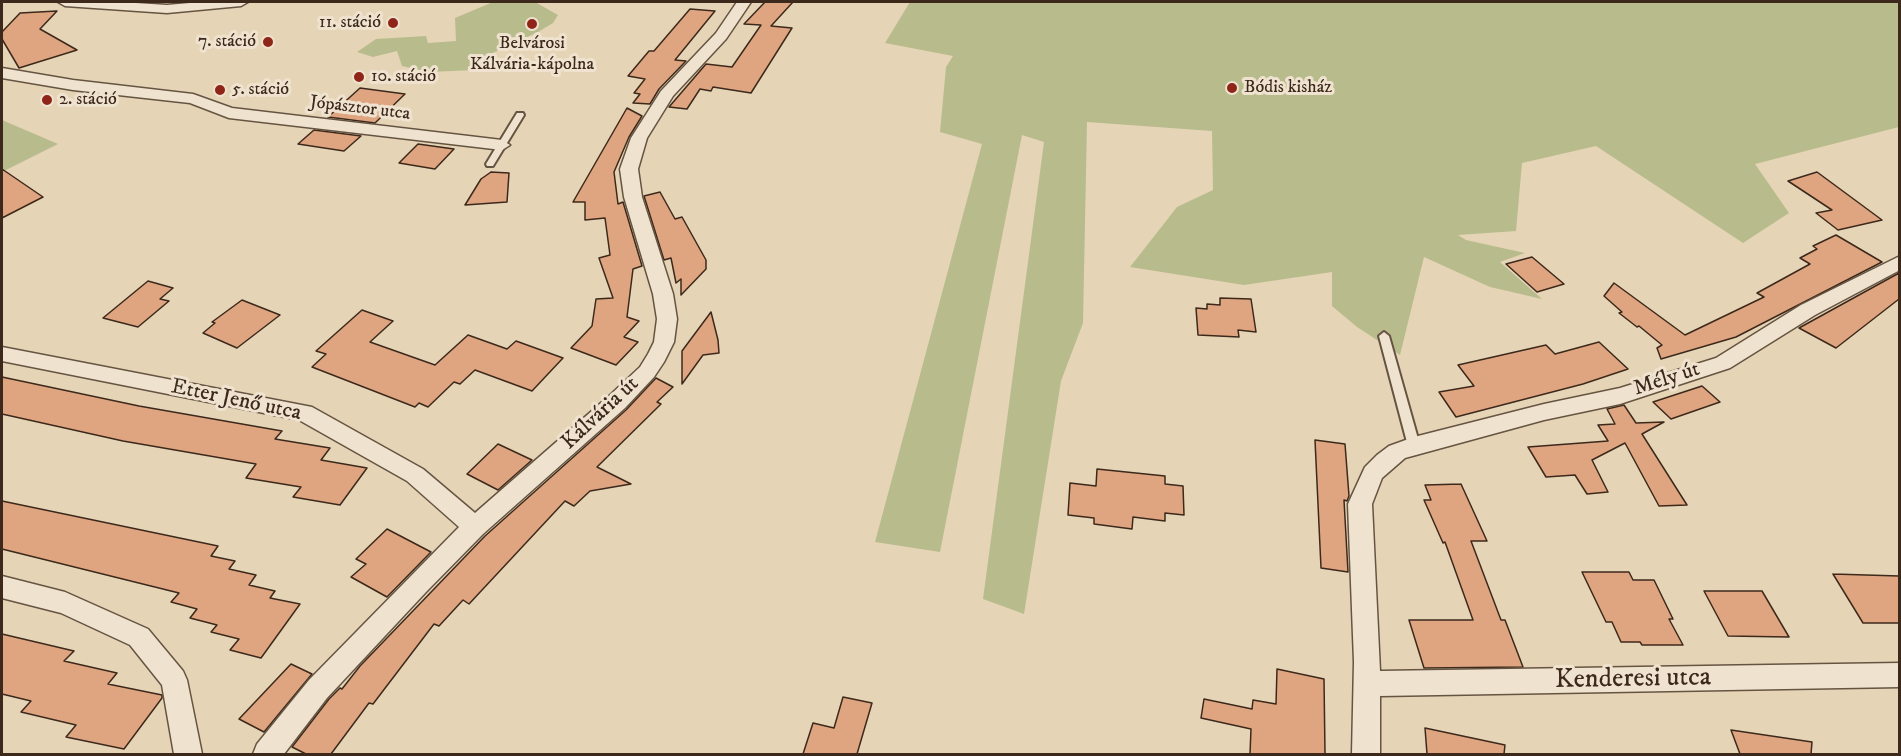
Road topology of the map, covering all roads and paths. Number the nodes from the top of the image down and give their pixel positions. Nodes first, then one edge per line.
1 (65, 2) edge
2 (241, 2) edge
3 (742, 2) edge
4 (2, 73) edge
5 (520, 115) dead end
6 (502, 145) junction
7 (490, 164) dead end
8 (1899, 262) edge
9 (1384, 336) dead end
10 (2, 354) edge
11 (1414, 446) junction
12 (475, 526) junction
13 (2, 587) edge
14 (1899, 675) edge
15 (1367, 684) junction
16 (188, 754) edge
17 (267, 754) edge
18 (1366, 754) edge

1 - 2 street
3 - 12 street, Kálvária út
4 - 6 street, Jópásztor utca
5 - 6 lane
6 - 7 lane
8 - 11 street, Mély út
9 - 11 lane
10 - 12 street, Etter Jenő utca
11 - 15 street, Mély út
12 - 17 street, Kálvária út
13 - 16 street
14 - 15 street, Kenderesi utca
15 - 18 street, Mély út

